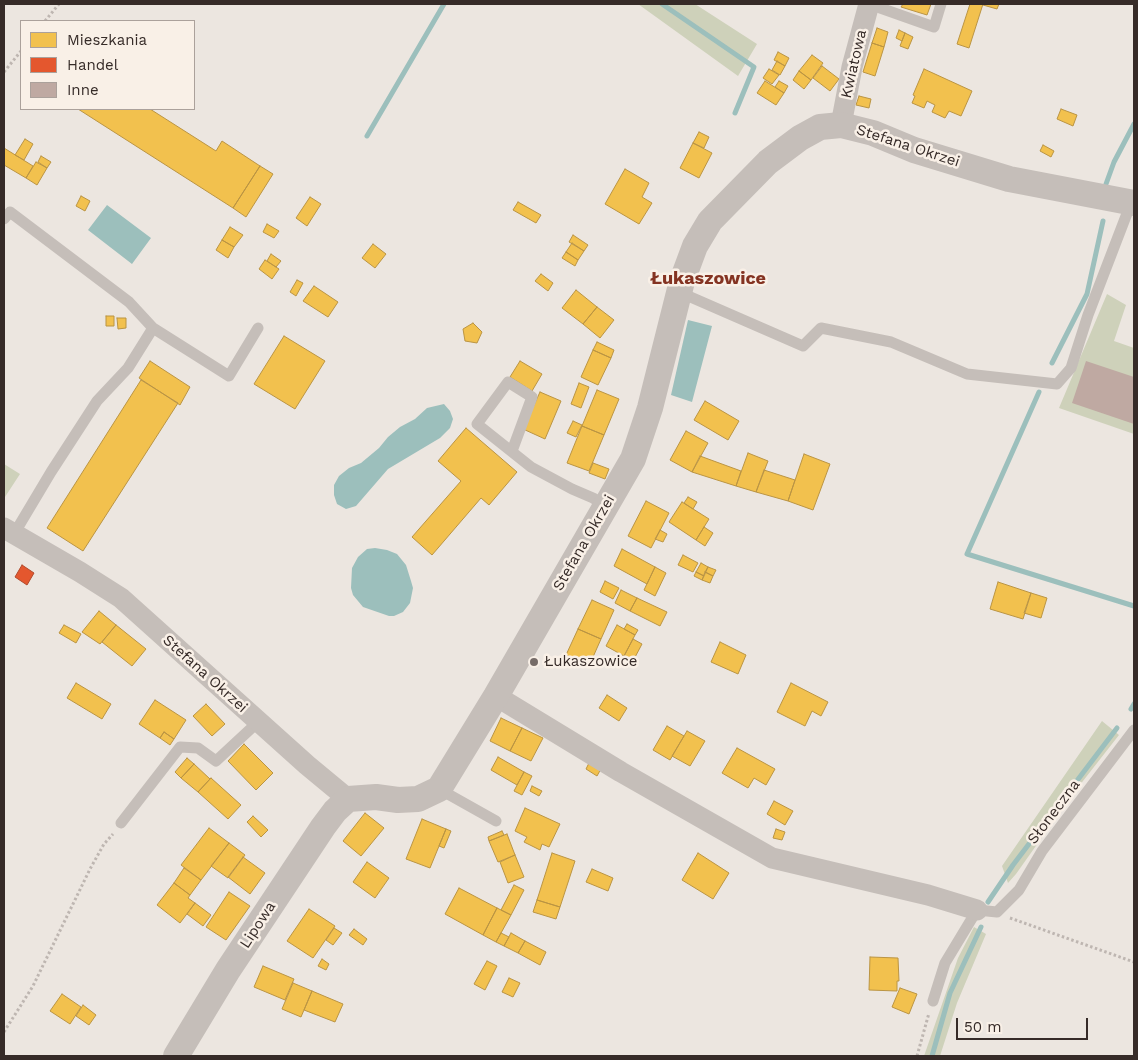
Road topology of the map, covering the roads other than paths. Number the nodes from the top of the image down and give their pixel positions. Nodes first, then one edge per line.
1 (869, 4) edge
2 (941, 4) edge
3 (841, 125) junction
4 (1133, 200) edge
5 (4, 219) edge
6 (679, 292) junction
7 (153, 328) junction
8 (258, 328) dead end
9 (512, 451) junction
10 (606, 506) junction
11 (9, 531) edge
12 (496, 696) junction
13 (258, 722) junction
14 (1134, 730) edge
15 (439, 789) junction
16 (348, 799) junction
17 (496, 821) dead end
18 (122, 823) road end
19 (987, 911) junction
20 (933, 1001) road end
21 (176, 1056) edge

1 - 2 lane
1 - 3 street, Kwiatowa
3 - 4 street, Stefana Okrzei
3 - 6 street, Stefana Okrzei
4 - 6 lane
5 - 7 lane
6 - 10 street, Stefana Okrzei
7 - 8 lane
7 - 11 lane
9 - 9 lane
9 - 10 lane
10 - 12 street, Stefana Okrzei
11 - 13 street, Stefana Okrzei
12 - 15 street, Stefana Okrzei
12 - 19 street
13 - 16 street, Stefana Okrzei
13 - 18 lane
14 - 19 lane, Słoneczna
15 - 16 street
15 - 17 lane
16 - 21 street, Lipowa
19 - 20 lane, Słoneczna

